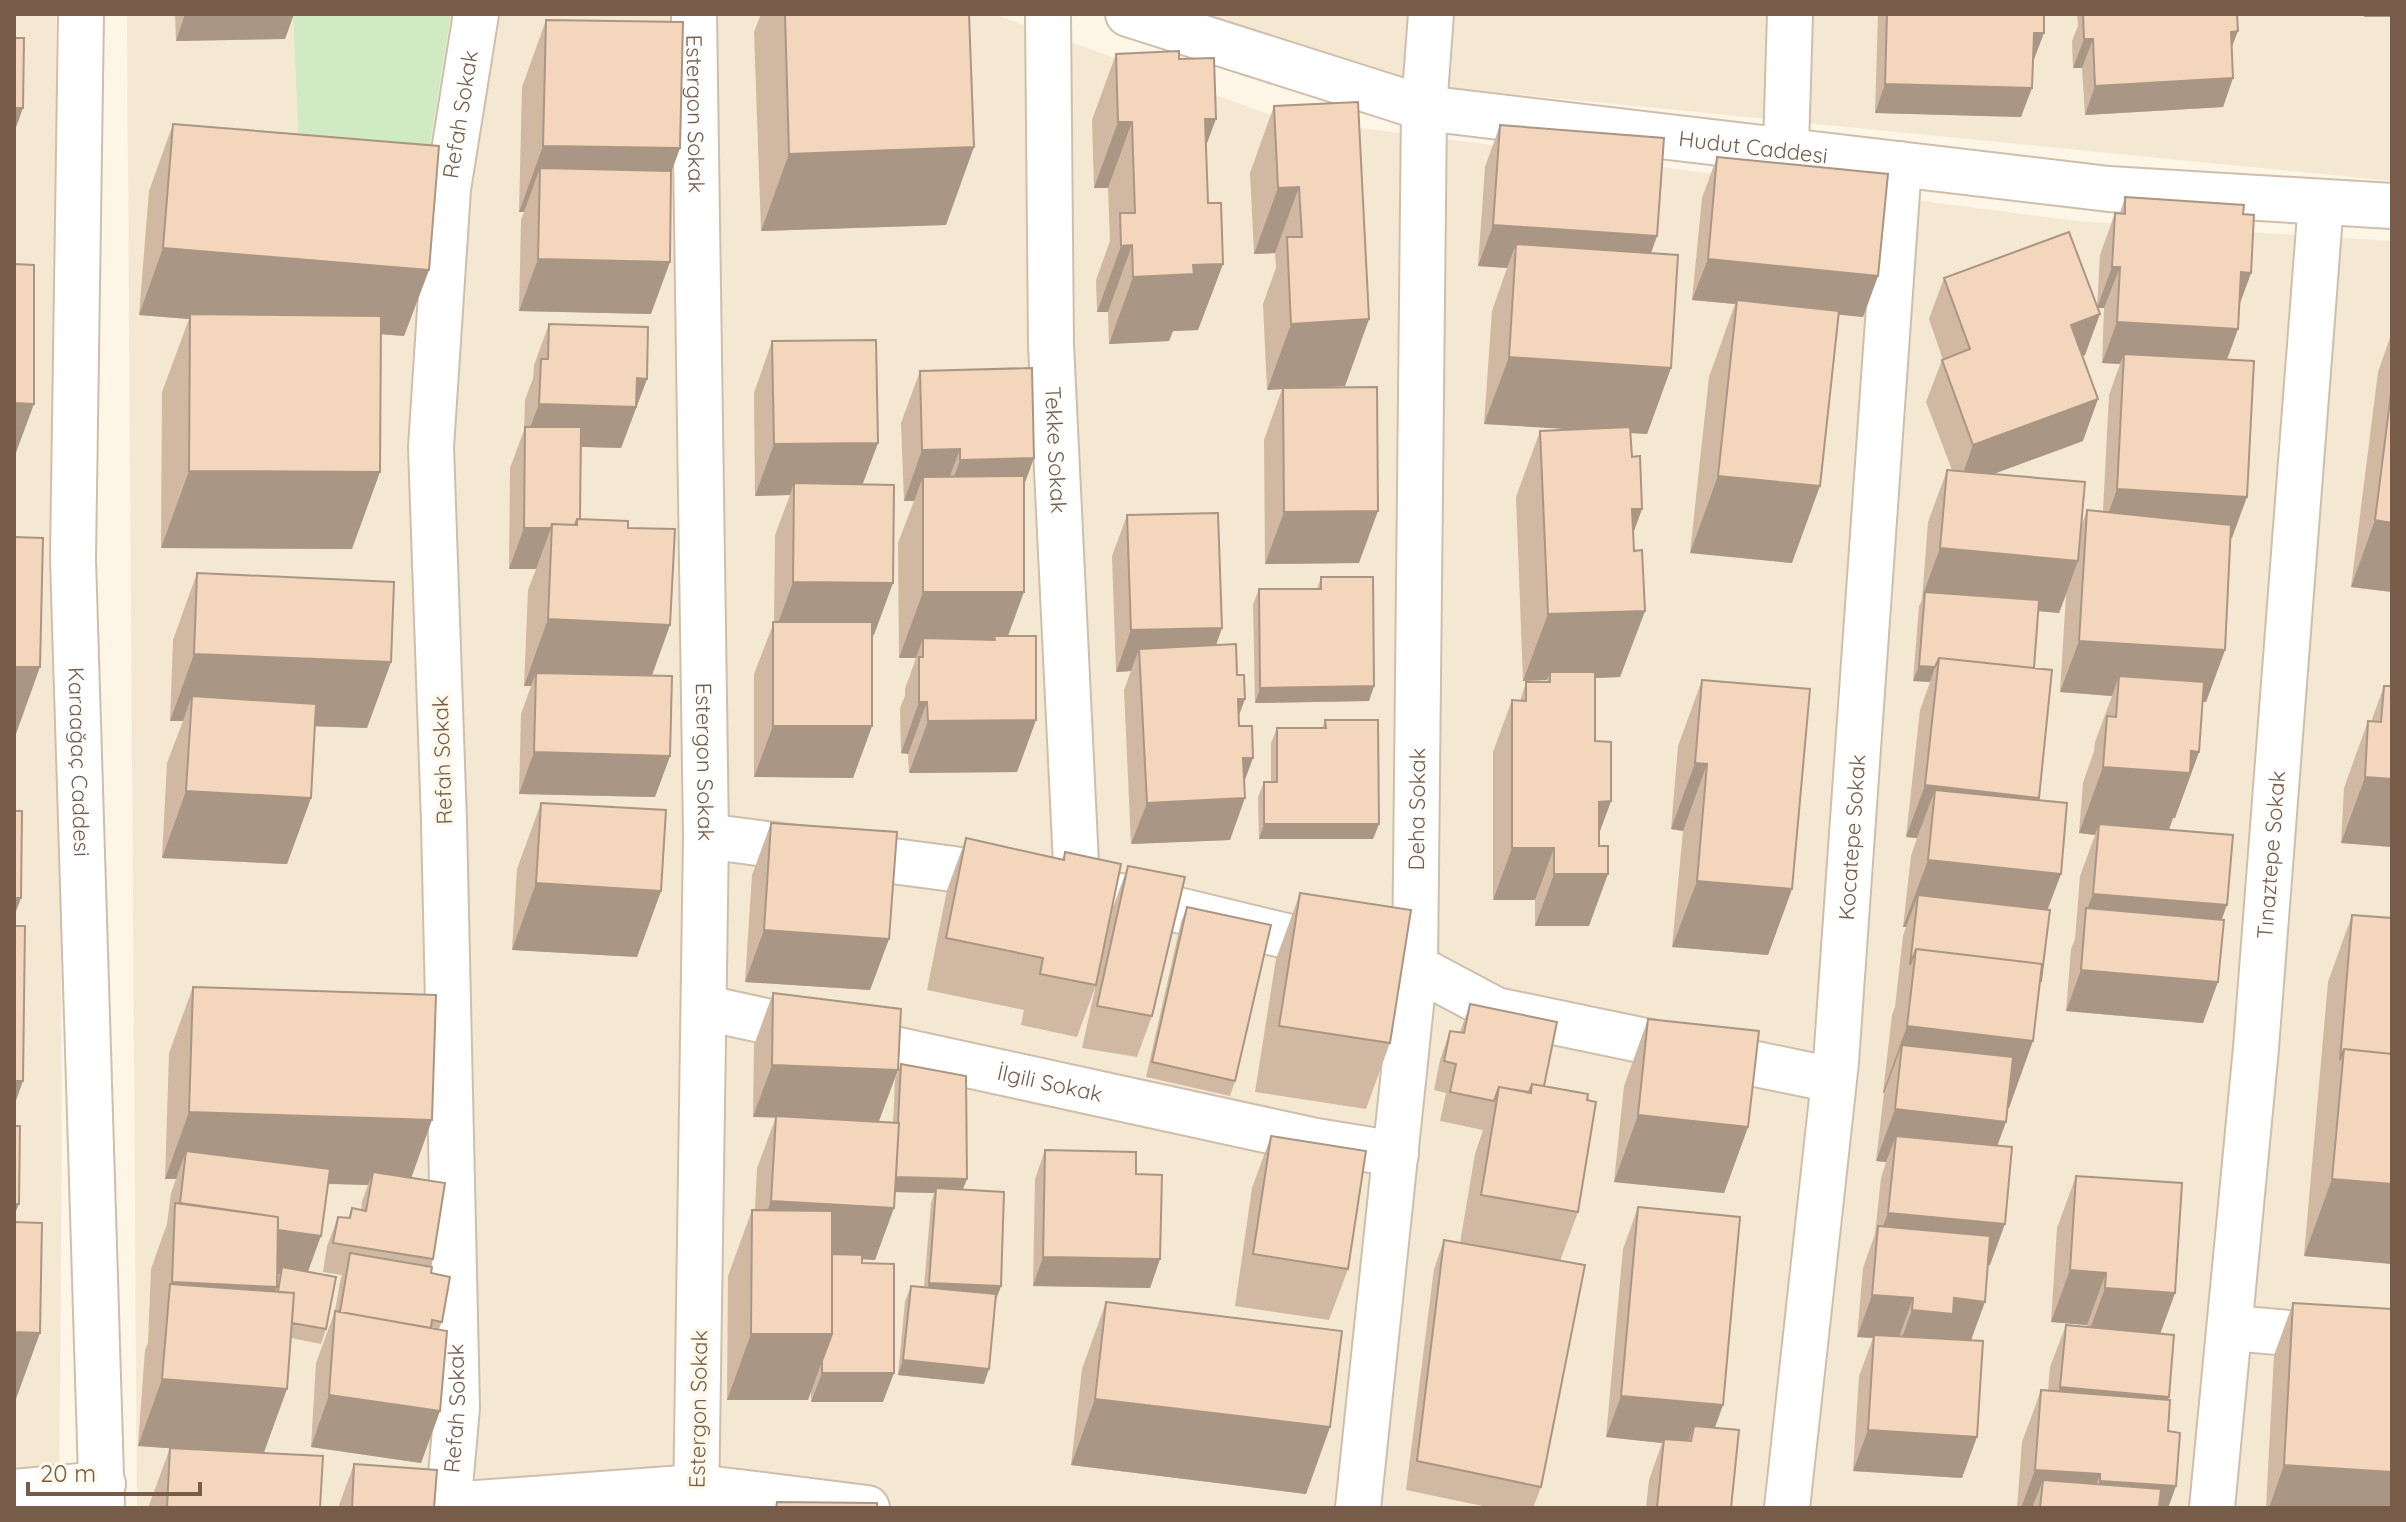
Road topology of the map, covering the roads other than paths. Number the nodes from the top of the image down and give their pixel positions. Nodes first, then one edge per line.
1 (81, 14) edge
2 (476, 14) edge
3 (694, 14) edge
4 (1048, 14) edge
5 (1128, 14) edge
6 (1431, 14) edge
7 (1790, 14) edge
8 (1424, 108) junction
9 (1786, 148) junction
10 (1899, 164) junction
11 (2321, 202) junction
12 (2392, 206) edge
13 (73, 559) junction
14 (29, 560) edge
15 (706, 836) junction
16 (1077, 885) junction
17 (1415, 967) junction
18 (706, 1008) junction
19 (1833, 1080) junction
20 (1396, 1154) junction
21 (2231, 1328) junction
22 (2392, 1342) edge
23 (14, 1492) edge
24 (103, 1496) edge
25 (696, 1497) edge
26 (448, 1507) edge
27 (867, 1508) edge
28 (1358, 1508) edge
29 (1787, 1508) edge
30 (2212, 1508) edge

1 - 13 street, Karaağaç Caddesi
2 - 26 street, Refah Sokak
3 - 15 street, Estergon Sokak
4 - 16 street, Tekke Sokak
5 - 8 street, Hudut Caddesi
6 - 8 street, Deha Sokak
7 - 9 street
8 - 9 street, Hudut Caddesi
8 - 17 street, Deha Sokak
9 - 10 street, Hudut Caddesi
10 - 11 street, Hudut Caddesi
10 - 19 street, Kocatepe Sokak
11 - 12 street, Hudut Caddesi
11 - 21 street, Tınaztepe Sokak
13 - 14 street
13 - 24 street, Karaağaç Caddesi
15 - 16 street
15 - 18 street, Estergon Sokak
16 - 17 street
17 - 19 street
17 - 20 street, Deha Sokak
18 - 20 street, İlgili Sokak
18 - 25 street, Estergon Sokak
19 - 29 street, Kocatepe Sokak
20 - 28 street, Deha Sokak
21 - 22 street
21 - 30 street, Tınaztepe Sokak
23 - 24 street
25 - 26 street
25 - 27 street

